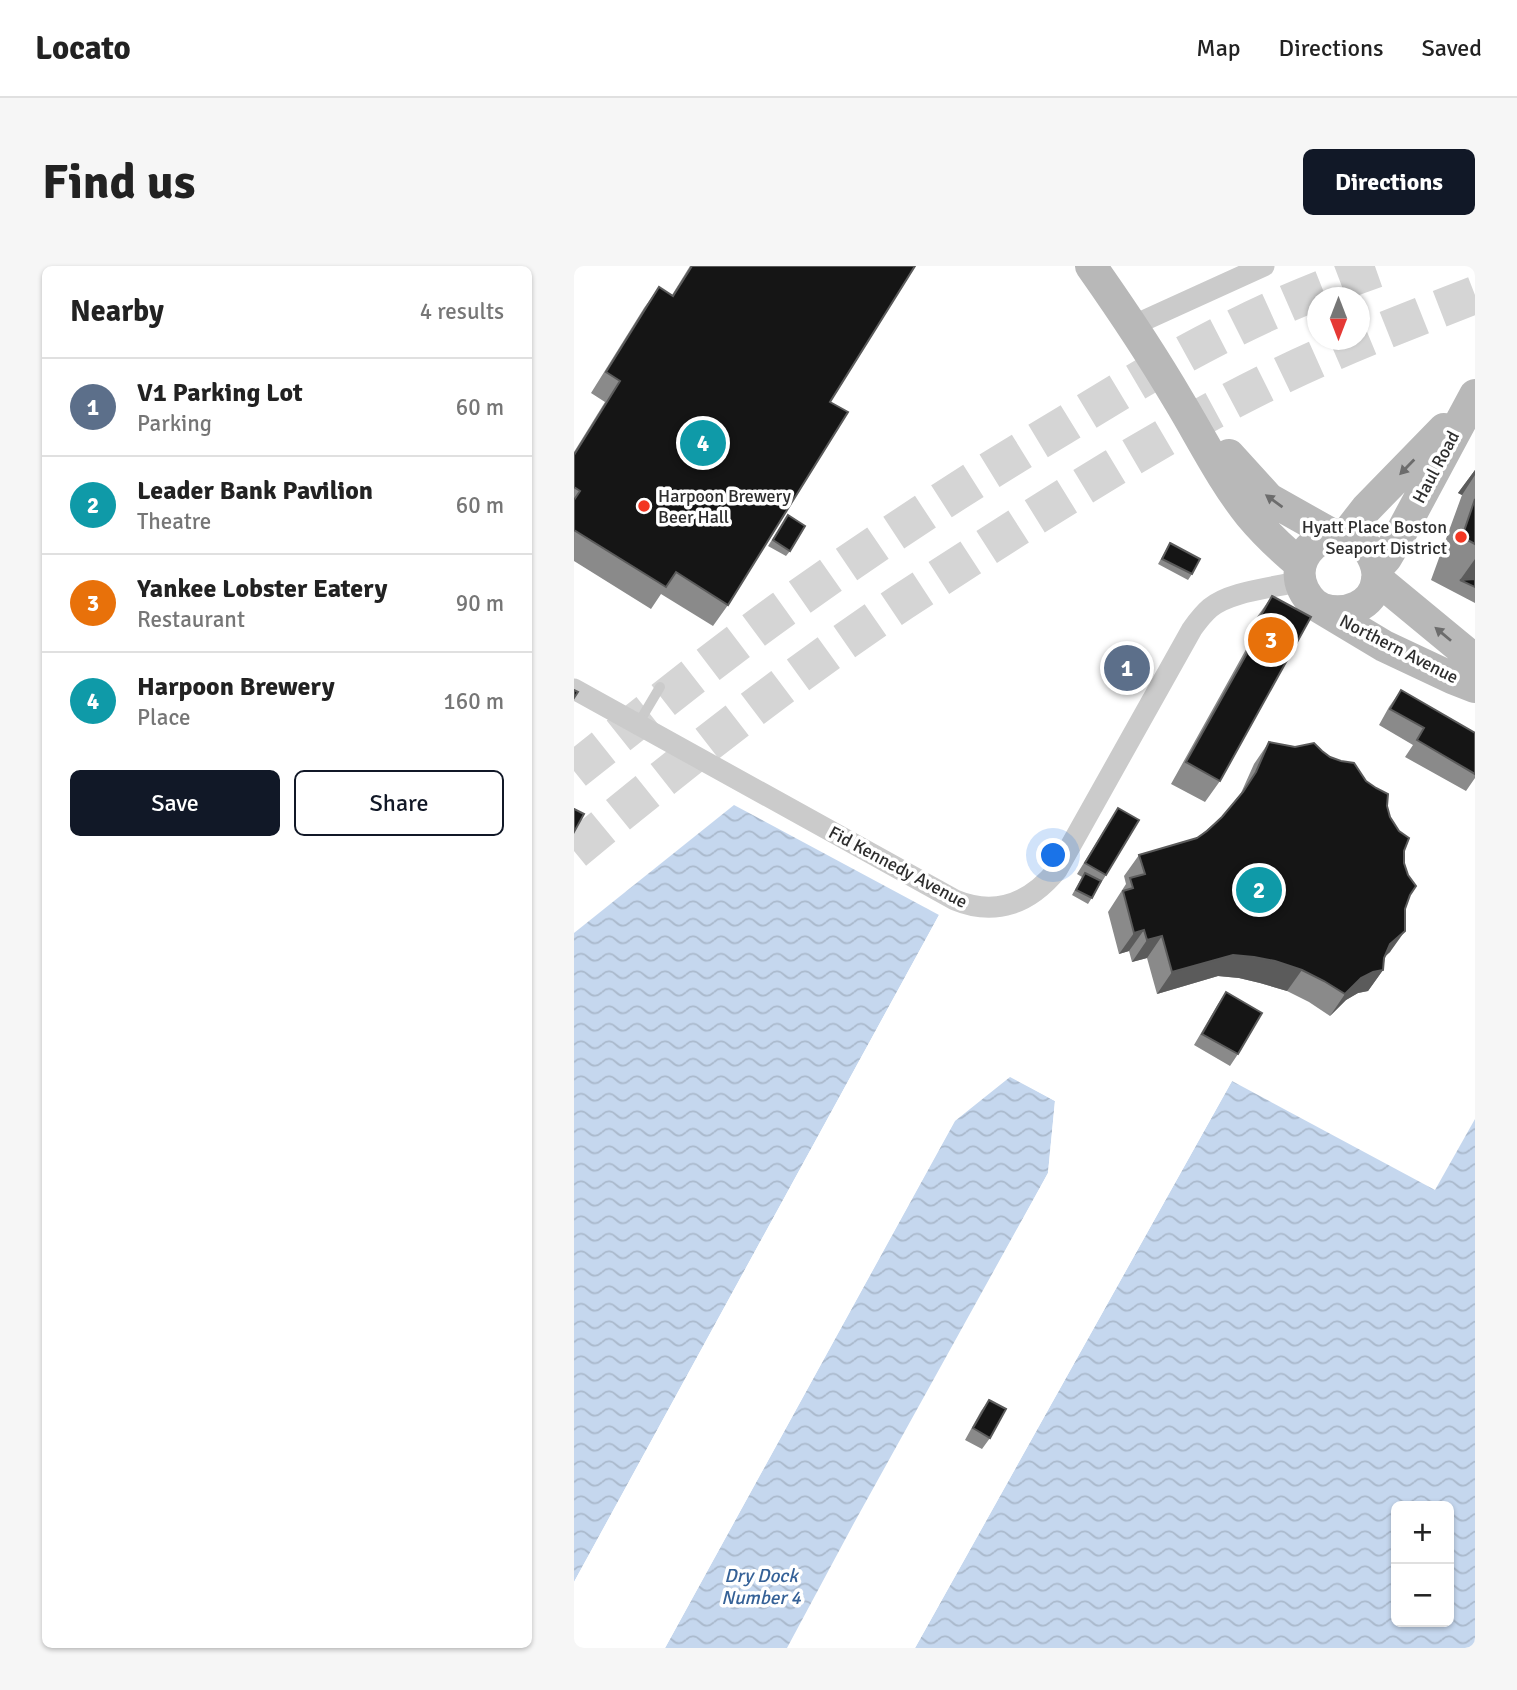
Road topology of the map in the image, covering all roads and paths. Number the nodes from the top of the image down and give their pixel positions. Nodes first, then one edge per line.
1 (1091, 266) edge
2 (1264, 266) edge
3 (1132, 326) junction
4 (1473, 398) edge
5 (1178, 399) junction
6 (1339, 535) junction
7 (1300, 573) junction
8 (1377, 574) junction
9 (1323, 609) junction
10 (1475, 660) edge
11 (660, 687) dead end
12 (1475, 687) edge
13 (574, 689) edge
14 (638, 724) junction

1 - 3 main road, Northern Avenue
2 - 3 street
3 - 5 main road, Northern Avenue
4 -> 6 main road, Haul Road
4 - 8 main road, Haul Road
6 -> 5 main road, Northern Avenue
5 - 7 main road, Northern Avenue
6 - 7 main road
6 - 8 main road, Northern Avenue
7 - 9 main road, Northern Avenue
7 - 14 street, Fid Kennedy Avenue
8 - 9 main road, Northern Avenue
10 -> 8 main road, Northern Avenue
9 - 12 main road, Northern Avenue
11 - 14 lane
13 - 14 street, Fid Kennedy Avenue

